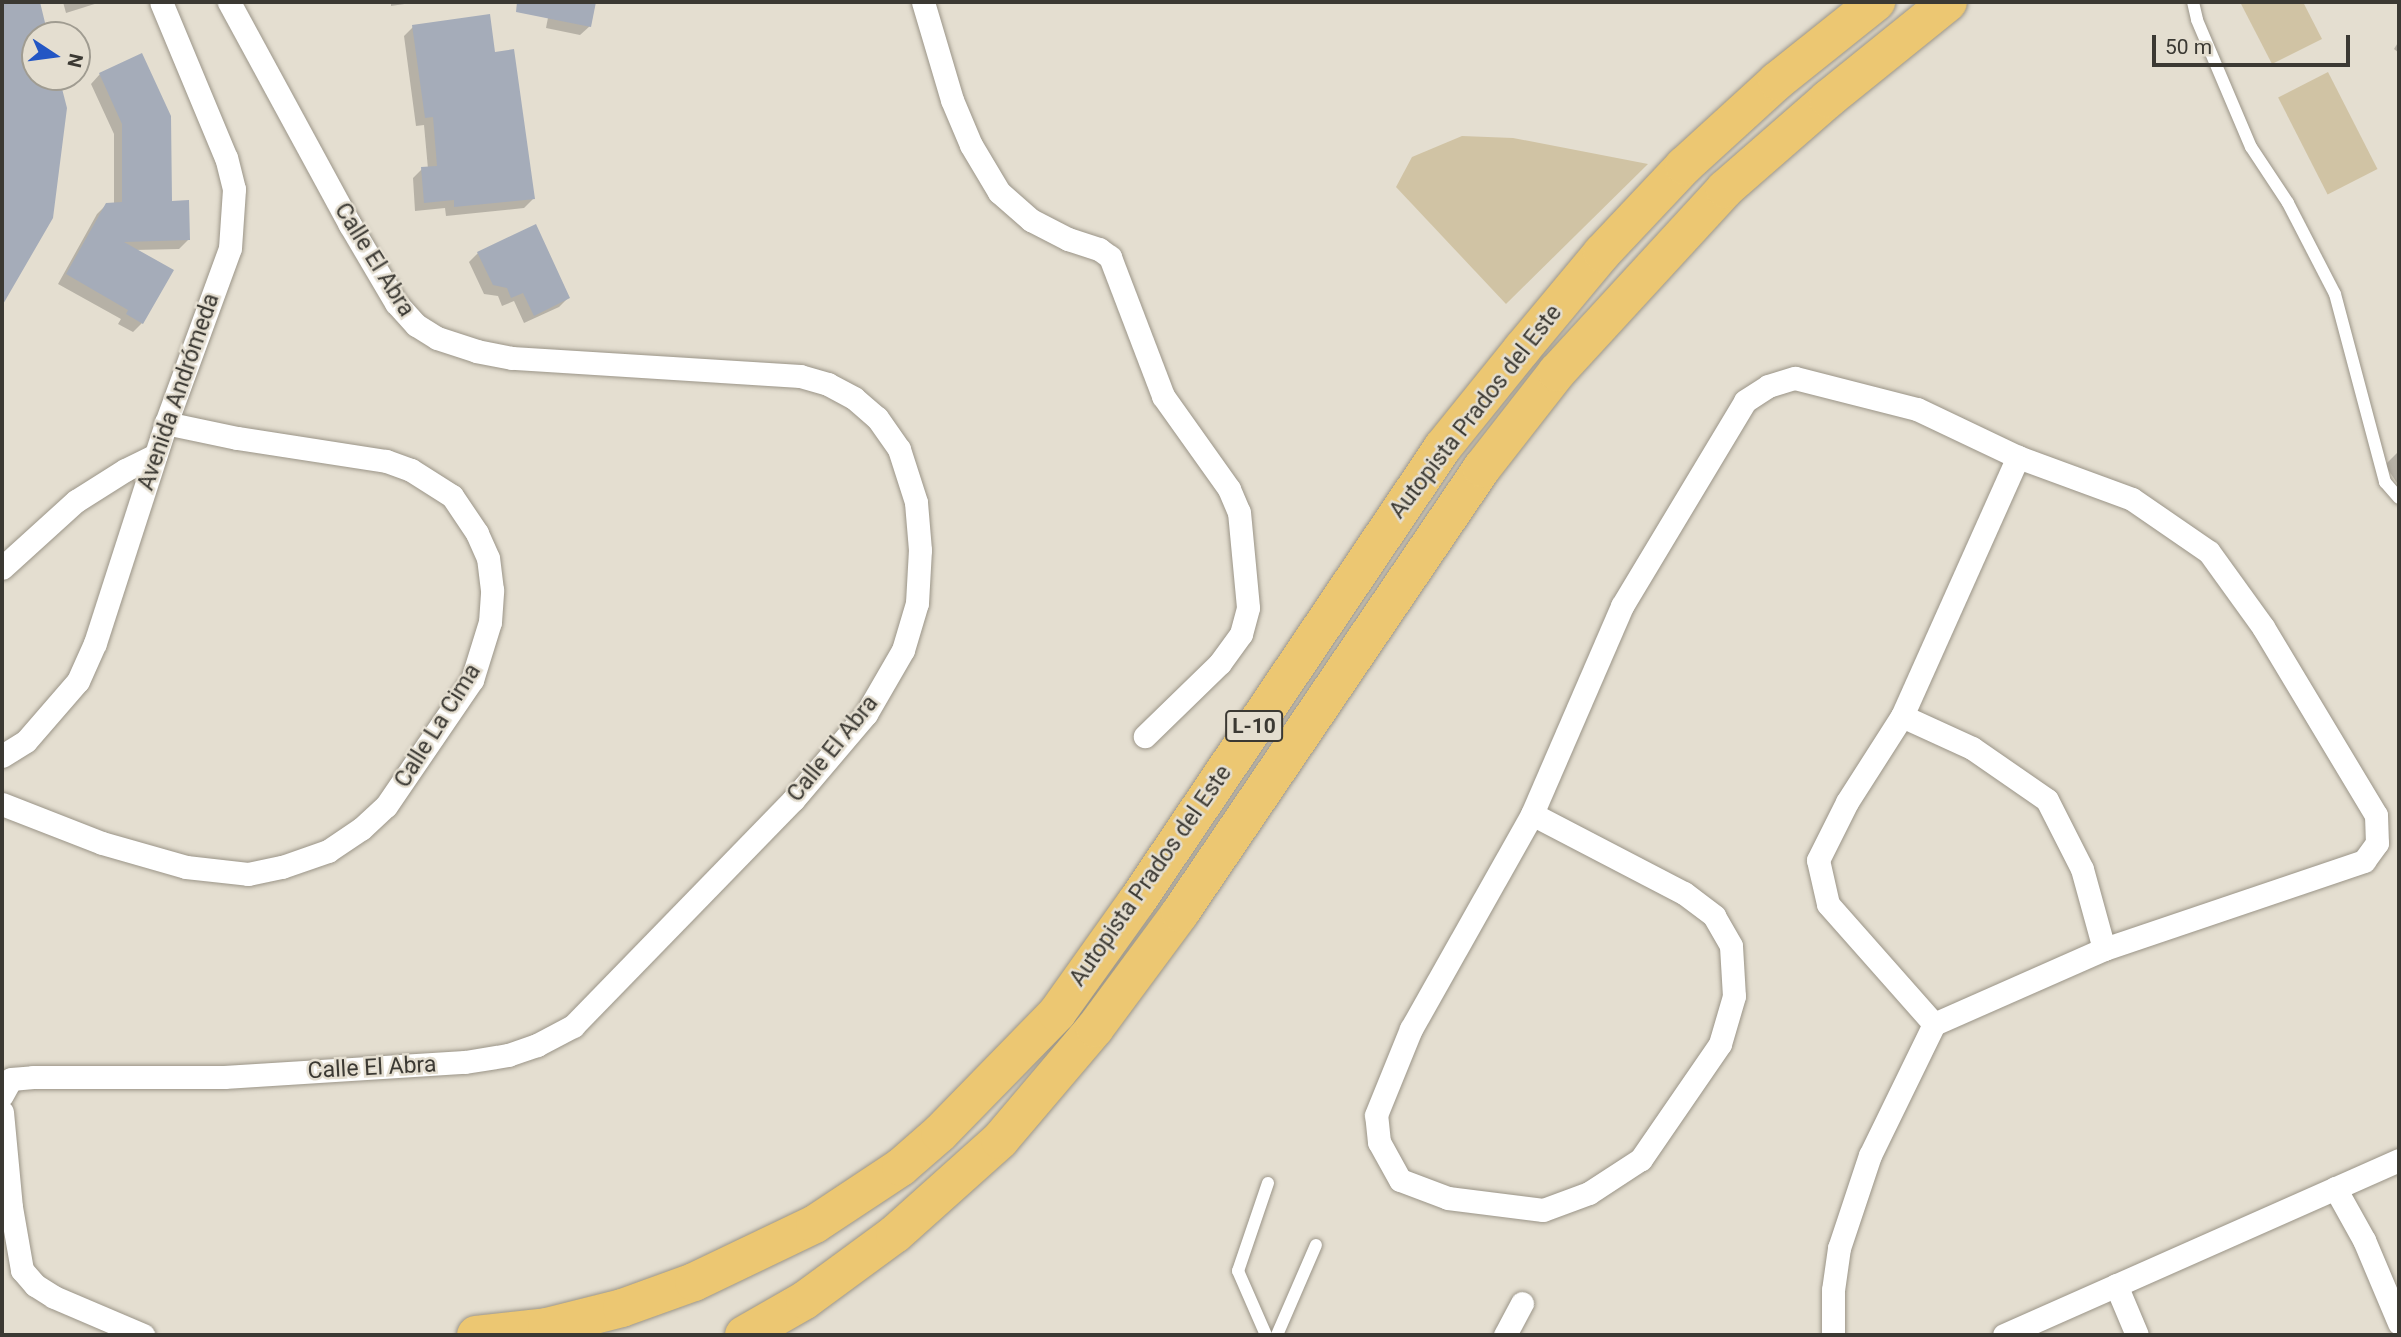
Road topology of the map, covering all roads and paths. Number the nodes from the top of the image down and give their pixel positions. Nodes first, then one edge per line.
1 (161, 2) edge
2 (229, 2) edge
3 (923, 2) edge
4 (1876, 2) edge
5 (1948, 2) edge
6 (2193, 2) edge
7 (166, 423) junction
8 (156, 455) junction
9 (2018, 457) junction
10 (2399, 498) edge
11 (2, 568) edge
12 (1902, 716) junction
13 (1145, 736) dead end
14 (2, 755) edge
15 (2, 804) edge
16 (1532, 814) junction
17 (2104, 949) junction
18 (1934, 1024) junction
19 (2, 1095) edge
20 (2, 1112) edge
21 (2399, 1160) edge
22 (1268, 1183) dead end
23 (2335, 1188) junction
24 (1317, 1245) dead end
25 (2116, 1285) junction
26 (1522, 1303) dead end
27 (2399, 1324) edge
28 (143, 1335) edge
29 (476, 1335) edge
30 (744, 1335) edge
31 (1266, 1335) edge
32 (1277, 1335) edge
33 (1505, 1335) edge
34 (1832, 1335) edge
35 (2004, 1335) edge
36 (2137, 1335) edge

1 - 7 street, Avenida Andrómeda
2 - 19 street, Calle El Abra
3 - 13 street
4 - 29 highway, Autopista Prados del Este / L-10
5 - 30 highway, Autopista Prados del Este / L-10
6 - 10 lane
7 - 8 street, Avenida Andrómeda
7 - 15 street, Calle La Cima
8 - 11 street
8 - 14 street, Avenida Andrómeda
9 - 12 street
9 - 16 street
9 - 17 street
12 - 17 street
12 - 18 street
16 - 16 street
17 - 18 street
18 - 34 street
20 - 28 street
21 - 23 street
22 - 31 lane
23 - 25 street
23 - 27 street
24 - 32 lane
25 - 35 street
25 - 36 street
26 - 33 street

